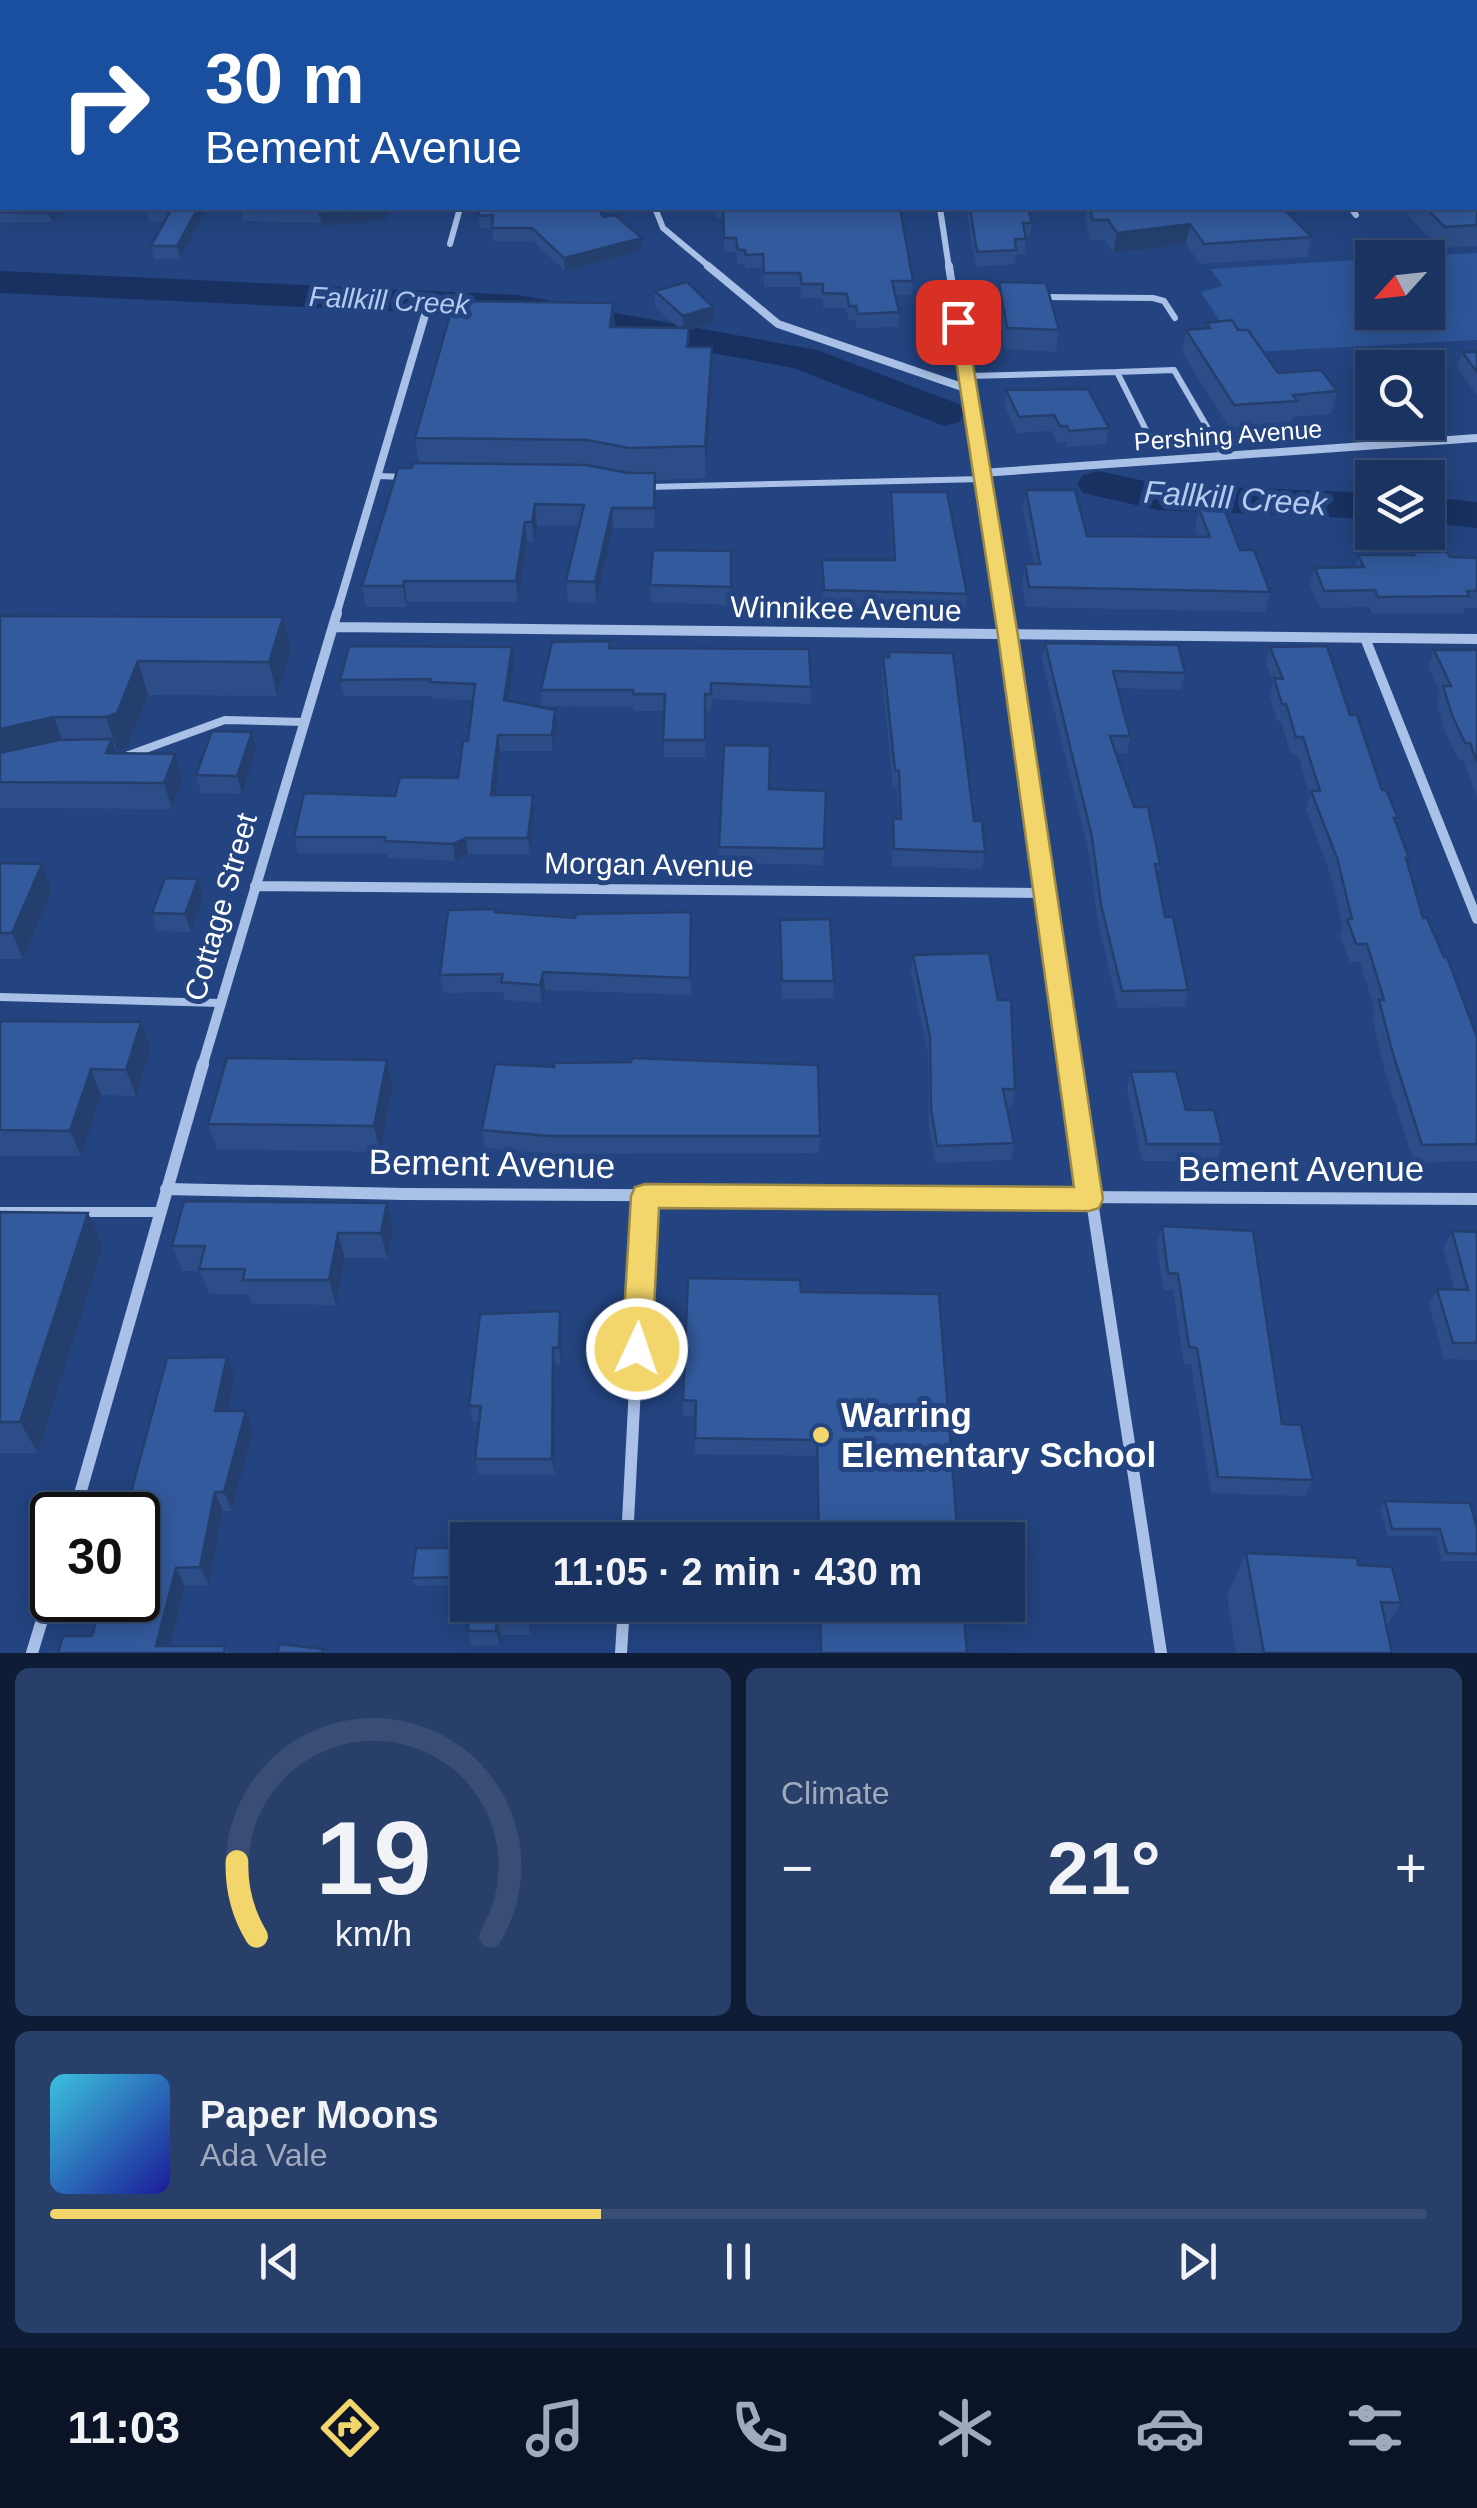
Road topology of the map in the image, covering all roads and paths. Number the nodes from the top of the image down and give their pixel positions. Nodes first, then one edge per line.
1 (459, 210) edge
2 (656, 210) edge
3 (940, 210) edge
4 (450, 244) dead end
5 (954, 296) junction
6 (1014, 296) edge
7 (1033, 296) edge
8 (425, 315) dead end
9 (1175, 318) dead end
10 (1116, 371) junction
11 (967, 376) junction
12 (968, 389) junction
13 (1210, 432) junction
14 (1477, 438) edge
15 (1223, 456) junction
16 (378, 476) junction
17 (983, 476) junction
18 (416, 477) edge
19 (630, 487) edge
20 (334, 627) junction
21 (1008, 636) junction
22 (1365, 638) junction
23 (1477, 639) edge
24 (304, 722) junction
25 (118, 758) edge
26 (255, 886) junction
27 (1043, 893) junction
28 (1477, 919) edge
29 (0, 997) edge
30 (221, 1003) junction
31 (166, 1189) junction
32 (645, 1196) junction
33 (1089, 1199) junction
34 (1477, 1199) edge
35 (0, 1212) edge
36 (160, 1212) junction
37 (81, 1492) edge
38 (628, 1522) edge
39 (41, 1622) edge
40 (623, 1622) edge
41 (32, 1653) edge
42 (621, 1653) edge
43 (1160, 1653) edge

1 - 4 street
2 - 12 street
3 - 5 street
5 - 6 lane
5 - 11 street
7 - 9 lane
8 - 16 street, Cottage Street
10 - 11 lane
10 - 13 lane
10 - 13 lane
11 - 12 street
12 - 17 street
13 - 15 lane
14 - 15 street, Pershing Avenue
15 - 17 street, Pershing Avenue
16 - 18 lane
16 - 20 street, Cottage Street
17 - 19 lane
17 - 21 street
20 - 21 street, Winnikee Avenue
20 - 24 street, Cottage Street
21 - 22 street, Winnikee Avenue
21 - 27 street
22 - 23 street, Winnikee Avenue
22 - 28 street
24 - 25 lane
24 - 26 street, Cottage Street
26 - 27 street, Morgan Avenue
26 - 30 street, Cottage Street
27 - 33 street
29 - 30 lane
30 - 31 street, Cottage Street
31 - 32 street, Bement Avenue
31 - 36 street, Cottage Street
32 - 33 street, Bement Avenue
32 - 38 street
33 - 34 street, Bement Avenue
33 - 43 street
35 - 36 lane
36 - 37 street, Cottage Street
39 - 41 street
40 - 42 street

